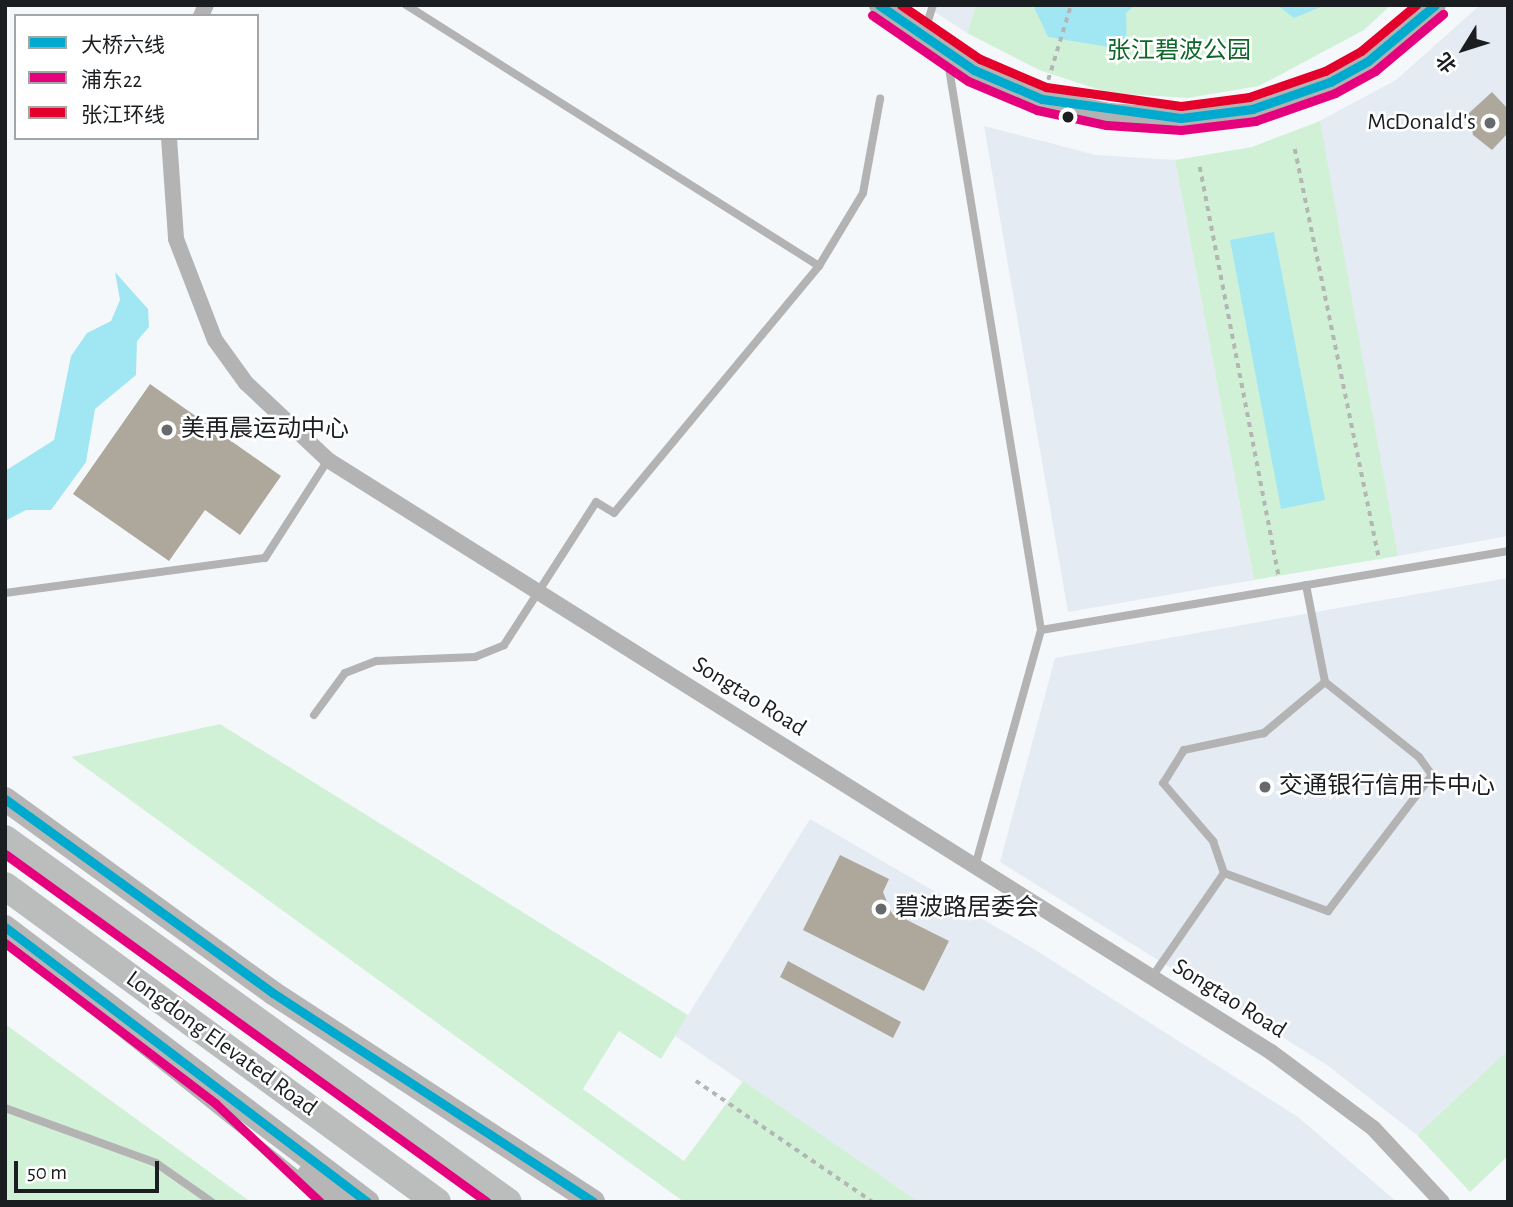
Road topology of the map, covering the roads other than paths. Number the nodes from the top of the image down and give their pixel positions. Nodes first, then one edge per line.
1 (406, 5) edge
2 (879, 5) edge
3 (933, 5) edge
4 (1435, 5) edge
5 (923, 37) junction
6 (947, 53) junction
7 (880, 99) dead end
8 (169, 140) edge
9 (819, 266) junction
10 (328, 460) junction
11 (1508, 551) edge
12 (1306, 585) junction
13 (5, 593) edge
14 (541, 593) junction
15 (1041, 630) junction
16 (1325, 682) junction
17 (314, 716) dead end
18 (5, 799) edge
19 (5, 839) edge
20 (975, 866) junction
21 (1224, 873) junction
22 (5, 887) edge
23 (5, 927) edge
24 (1152, 978) junction
25 (69, 991) dead end
26 (224, 1096) junction
27 (5, 1108) edge
28 (212, 1202) edge
29 (329, 1202) edge
30 (338, 1202) edge
31 (368, 1202) edge
32 (437, 1202) edge
33 (508, 1202) edge
34 (593, 1202) edge
35 (1442, 1202) edge

1 - 9 lane
2 - 5 street
3 - 5 lane
4 - 6 street
5 - 6 street
6 - 15 lane
7 - 9 lane
8 - 10 street, Songtao Road
9 - 14 lane
10 - 13 lane
10 - 14 street, Songtao Road
11 - 12 lane
12 - 15 lane
12 - 16 lane
14 - 17 lane
14 - 20 street, Songtao Road
15 - 20 lane
16 - 21 lane
16 - 21 lane
18 - 34 main road
19 - 33 highway, Longdong Elevated Road
20 - 24 street, Songtao Road
21 - 24 lane
22 - 32 highway, Longdong Elevated Road
23 - 26 main road
24 - 35 street, Songtao Road
25 - 29 lane
26 - 30 main road
26 - 31 main road
27 - 28 lane

